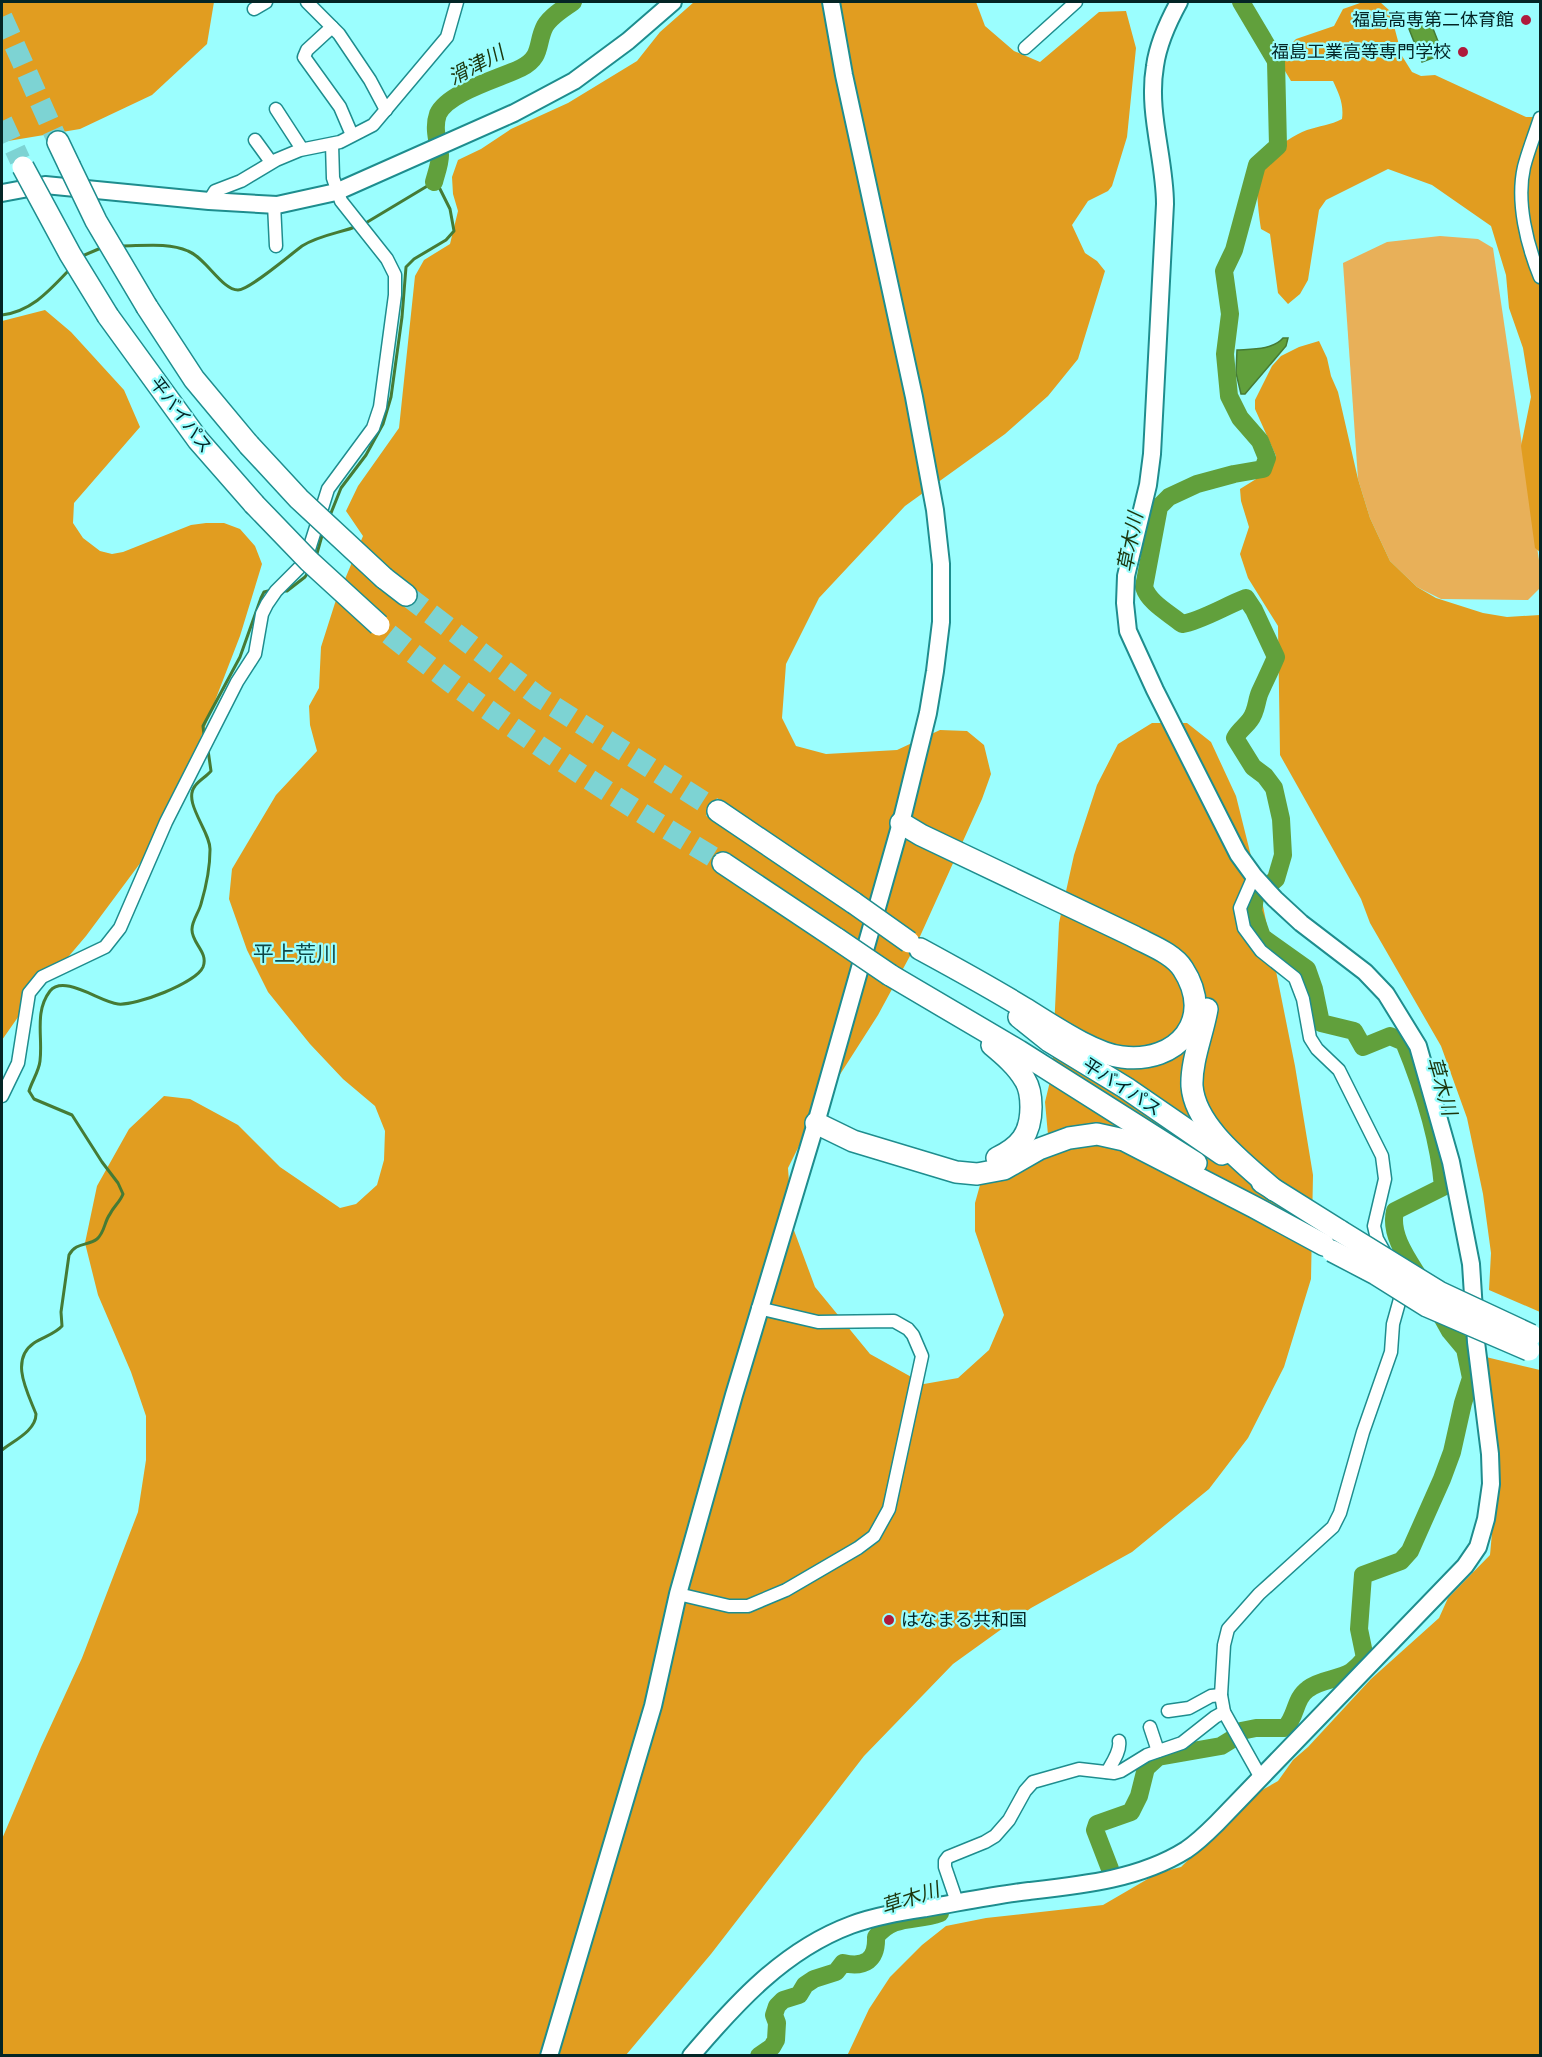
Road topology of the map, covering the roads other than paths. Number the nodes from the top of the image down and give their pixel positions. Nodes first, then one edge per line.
1 (266, 2) edge
2 (310, 2) edge
3 (457, 2) edge
4 (673, 2) edge
5 (831, 2) edge
6 (1076, 2) edge
7 (1179, 2) edge
8 (254, 9) dead end
9 (332, 27) junction
10 (1025, 48) dead end
11 (276, 109) dead end
12 (386, 110) junction
13 (1540, 118) edge
14 (352, 135) junction
15 (255, 140) dead end
16 (58, 142) tunnel mouth
17 (332, 144) junction
18 (302, 149) junction
19 (271, 162) junction
20 (22, 164) tunnel mouth
21 (338, 191) junction
22 (2, 193) edge
23 (209, 201) junction
24 (274, 204) junction
25 (276, 246) dead end
26 (1540, 277) edge
27 (406, 595) tunnel mouth
28 (384, 629) tunnel mouth
29 (718, 811) tunnel mouth
30 (901, 823) junction
31 (723, 863) tunnel mouth
32 (1257, 879) junction
33 (914, 946) junction
34 (930, 998) junction
35 (2, 1096) edge
36 (816, 1123) junction
37 (1274, 1190) junction
38 (1332, 1242) junction
39 (759, 1308) junction
40 (1535, 1344) edge
41 (678, 1594) junction
42 (1221, 1695) junction
43 (1168, 1711) dead end
44 (1224, 1713) junction
45 (1150, 1726) dead end
46 (1119, 1741) dead end
47 (1158, 1752) junction
48 (1111, 1776) junction
49 (1261, 1778) junction
50 (957, 1902) junction
51 (549, 2055) edge
52 (691, 2055) edge

1 - 8 street
2 - 9 street
3 - 12 street
4 - 21 street
5 - 30 street
6 - 10 street
7 - 32 street
9 - 12 street
9 - 14 street
11 - 18 street
12 - 14 street
13 - 26 street
14 - 17 street
15 - 19 street
16 - 27 highway, 平バイパス, bridge
17 - 18 street
17 - 21 street
18 - 19 street
19 - 23 street
20 - 28 highway, 平バイパス, bridge
21 - 24 street
21 - 35 street
22 - 23 street
23 - 24 street
24 - 25 street
29 - 33 highway, 平バイパス, bridge
30 - 33 highway
30 - 36 street
30 - 37 highway
31 - 34 highway, 平バイパス, bridge
32 - 42 street
32 - 49 street
33 - 37 highway, 平バイパス
34 - 36 highway
34 - 38 highway, 平バイパス
36 - 38 highway
36 - 39 street
37 - 38 highway, 平バイパス
38 - 40 highway, 平バイパス, bridge
39 - 41 street
39 - 41 street
41 - 51 street
42 - 43 street
42 - 44 street
44 - 47 street
44 - 49 street
45 - 47 street
46 - 48 street
47 - 48 street
48 - 50 street
49 - 50 street
50 - 52 street

